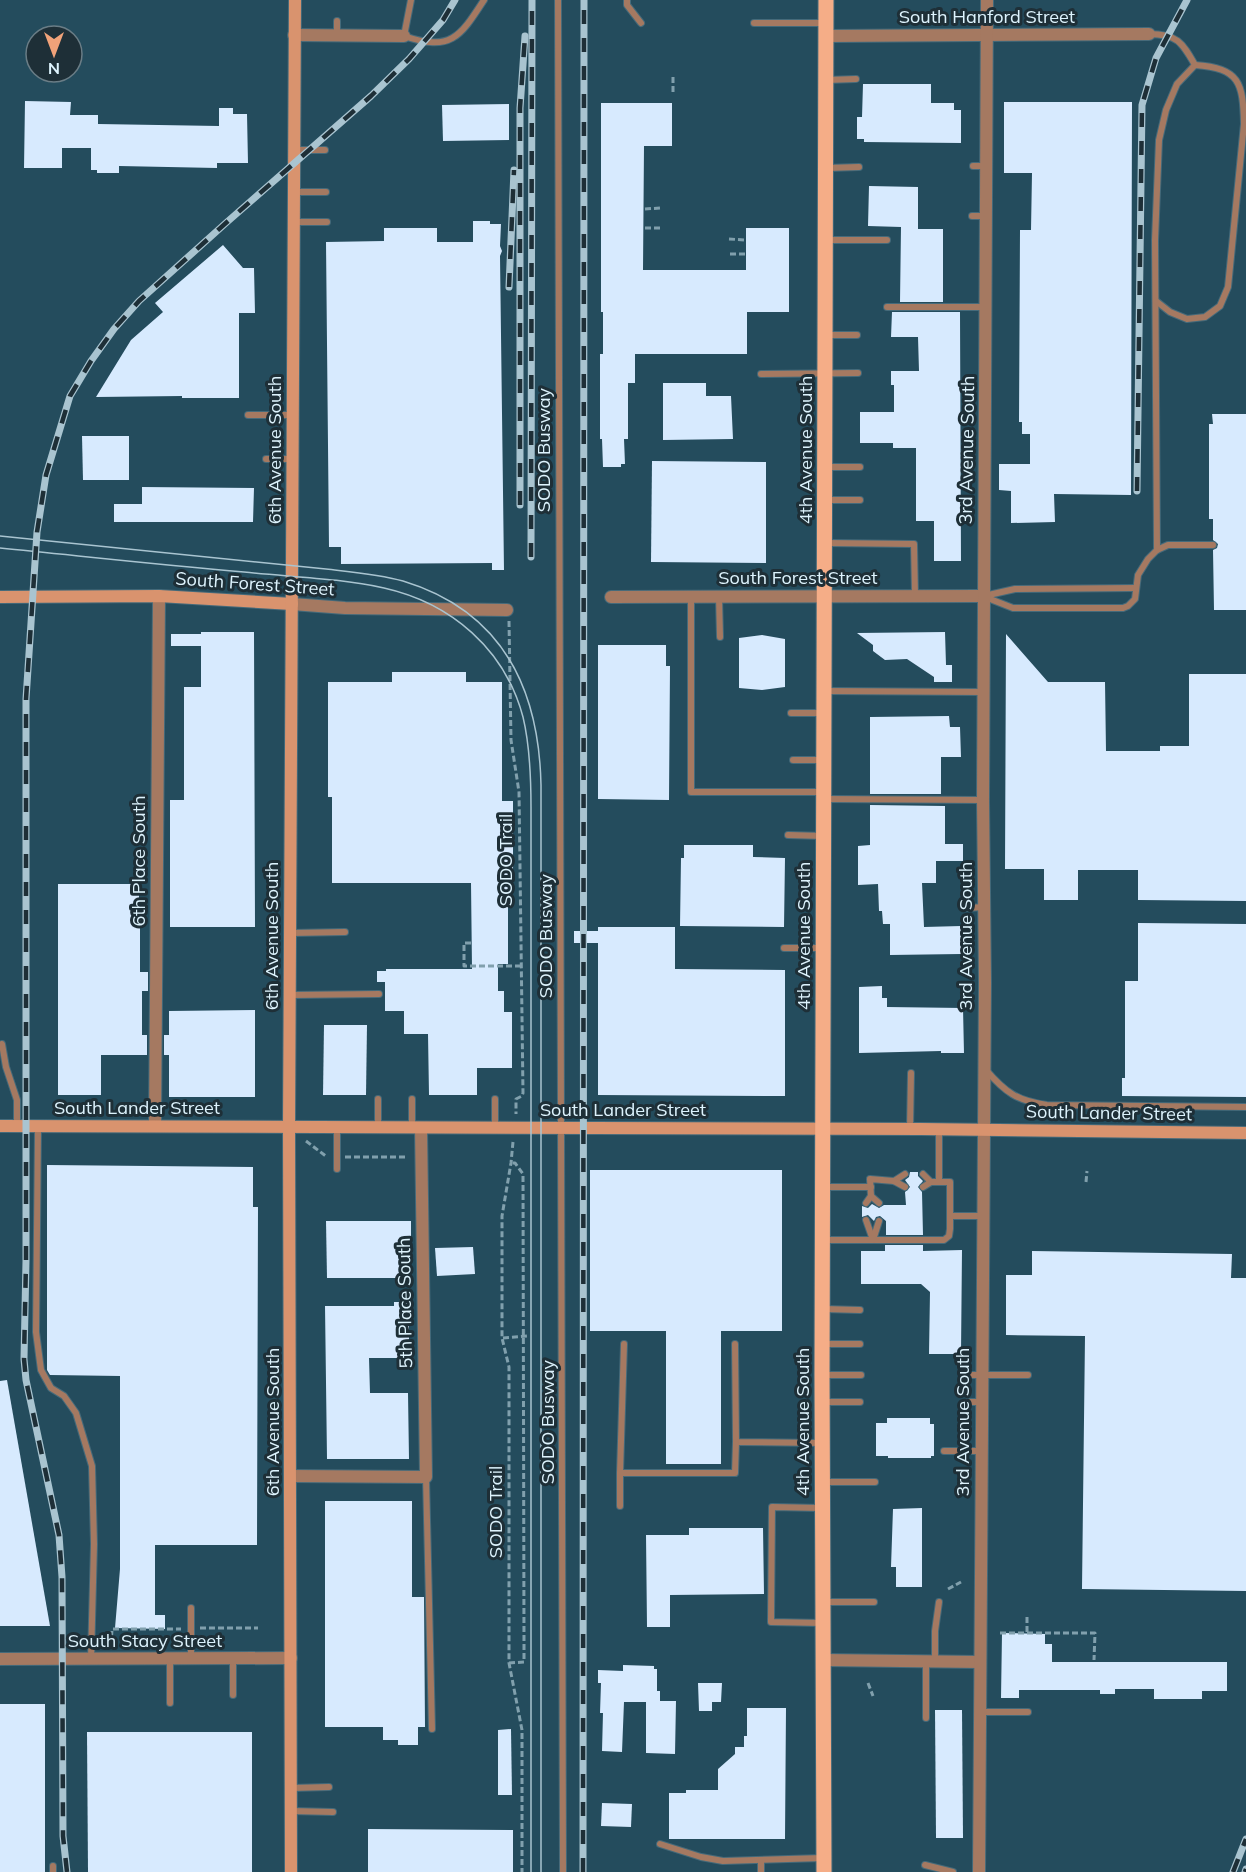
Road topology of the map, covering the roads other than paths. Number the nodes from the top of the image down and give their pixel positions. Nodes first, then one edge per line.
1 (295, 0) edge
2 (411, 0) edge
3 (484, 0) edge
4 (558, 0) edge
5 (627, 0) edge
6 (826, 0) edge
7 (987, 0) edge
8 (337, 21) dead end
9 (641, 23) dead end
10 (754, 23) dead end
11 (826, 29) junction
12 (1149, 34) joint
13 (294, 35) junction
14 (337, 35) junction
15 (987, 35) junction
16 (404, 36) junction
17 (1195, 65) junction
18 (826, 80) junction
19 (856, 80) dead end
20 (294, 150) junction
21 (325, 150) dead end
22 (973, 166) dead end
23 (986, 166) junction
24 (859, 167) dead end
25 (826, 168) junction
26 (294, 192) junction
27 (326, 192) dead end
28 (972, 216) dead end
29 (986, 216) junction
30 (294, 222) junction
31 (327, 222) dead end
32 (826, 240) junction
33 (887, 240) dead end
34 (1156, 301) junction
35 (887, 307) dead end
36 (987, 307) junction
37 (826, 335) junction
38 (857, 335) dead end
39 (858, 373) dead end
40 (761, 374) dead end
41 (825, 374) junction
42 (248, 415) dead end
43 (293, 415) junction
44 (266, 459) dead end
45 (293, 459) junction
46 (860, 467) dead end
47 (825, 468) junction
48 (825, 500) junction
49 (860, 500) dead end
50 (825, 543) junction
51 (1213, 544) dead end
52 (1157, 550) junction
53 (1136, 588) junction
54 (159, 596) junction
55 (691, 596) junction
56 (720, 596) junction
57 (825, 596) junction
58 (915, 596) junction
59 (984, 596) junction
60 (0, 597) edge
61 (611, 597) dead end
62 (292, 604) junction
63 (507, 610) road end
64 (720, 637) dead end
65 (825, 691) junction
66 (984, 692) junction
67 (791, 713) dead end
68 (825, 713) junction
69 (793, 760) dead end
70 (825, 760) junction
71 (824, 795) junction
72 (983, 800) junction
73 (788, 835) dead end
74 (824, 836) junction
75 (985, 907) junction
76 (968, 908) dead end
77 (345, 932) dead end
78 (290, 933) junction
79 (784, 948) dead end
80 (824, 948) junction
81 (379, 994) dead end
82 (290, 995) junction
83 (2, 1044) dead end
84 (984, 1068) junction
85 (911, 1073) dead end
86 (378, 1099) dead end
87 (412, 1099) dead end
88 (495, 1100) dead end
89 (1246, 1107) edge
90 (0, 1126) edge
91 (17, 1126) junction
92 (38, 1126) junction
93 (155, 1126) junction
94 (290, 1127) junction
95 (337, 1127) junction
96 (378, 1128) junction
97 (417, 1128) junction
98 (495, 1128) junction
99 (562, 1128) junction
100 (823, 1129) junction
101 (910, 1129) junction
102 (939, 1130) junction
103 (983, 1130) junction
104 (1246, 1133) edge
105 (337, 1169) dead end
106 (905, 1174) dead end
107 (923, 1174) dead end
108 (894, 1181) junction
109 (935, 1182) junction
110 (823, 1187) junction
111 (871, 1187) junction
112 (905, 1187) dead end
113 (923, 1187) dead end
114 (871, 1196) junction
115 (866, 1203) dead end
116 (879, 1203) dead end
117 (950, 1216) junction
118 (983, 1216) junction
119 (866, 1220) dead end
120 (879, 1221) dead end
121 (822, 1240) junction
122 (873, 1240) junction
123 (822, 1309) junction
124 (860, 1310) dead end
125 (624, 1344) dead end
126 (735, 1344) dead end
127 (822, 1344) junction
128 (860, 1344) dead end
129 (822, 1375) junction
130 (967, 1375) dead end
131 (982, 1375) junction
132 (1028, 1375) dead end
133 (861, 1376) dead end
134 (822, 1402) junction
135 (860, 1402) dead end
136 (736, 1442) junction
137 (822, 1443) junction
138 (944, 1451) dead end
139 (981, 1451) junction
140 (620, 1473) junction
141 (291, 1476) junction
142 (426, 1477) junction
143 (823, 1482) junction
144 (875, 1482) dead end
145 (620, 1506) dead end
146 (823, 1508) junction
147 (823, 1602) junction
148 (874, 1602) dead end
149 (939, 1602) dead end
150 (190, 1608) dead end
151 (824, 1623) junction
152 (233, 1658) junction
153 (291, 1658) junction
154 (0, 1659) edge
155 (91, 1659) junction
156 (170, 1659) junction
157 (191, 1659) junction
158 (824, 1660) junction
159 (931, 1661) junction
160 (980, 1662) junction
161 (233, 1695) dead end
162 (170, 1703) dead end
163 (980, 1712) junction
164 (1028, 1713) dead end
165 (926, 1718) dead end
166 (432, 1729) dead end
167 (329, 1787) dead end
168 (290, 1788) junction
169 (290, 1812) junction
170 (333, 1812) dead end
171 (660, 1844) dead end
172 (761, 1860) junction
173 (925, 1864) dead end
174 (824, 1865) edge
175 (291, 1872) edge
176 (563, 1872) edge
177 (761, 1872) edge
178 (953, 1872) edge
179 (979, 1872) edge

1 - 13 main road, 6th Avenue South
2 - 16 lane
3 - 16 lane
4 - 99 lane, SODO Busway
5 - 9 lane
6 - 11 main road, 4th Avenue South
7 - 15 street, 3rd Avenue South
8 - 14 lane
10 - 11 lane
11 - 15 street, South Hanford Street
11 - 18 main road, 4th Avenue South
12 - 15 street, South Hanford Street
12 - 17 lane
13 - 14 street
13 - 20 main road, 6th Avenue South
14 - 16 street
15 - 23 street, 3rd Avenue South
17 - 34 lane
17 - 34 lane
18 - 19 lane
18 - 25 main road, 4th Avenue South
20 - 21 lane
20 - 26 main road, 6th Avenue South
22 - 23 lane
23 - 29 street, 3rd Avenue South
24 - 25 lane
25 - 32 main road, 4th Avenue South
26 - 27 lane
26 - 30 main road, 6th Avenue South
28 - 29 lane
29 - 36 street, 3rd Avenue South
30 - 31 lane
30 - 43 main road, 6th Avenue South
32 - 33 lane
32 - 37 main road, 4th Avenue South
34 - 52 lane
35 - 36 lane
36 - 59 street, 3rd Avenue South
37 - 38 lane
37 - 41 main road, 4th Avenue South
39 - 41 lane
40 - 41 lane
41 - 47 main road, 4th Avenue South
42 - 43 lane
43 - 45 main road, 6th Avenue South
44 - 45 lane
45 - 62 main road, 6th Avenue South
46 - 47 lane
47 - 48 main road, 4th Avenue South
48 - 49 lane
48 - 50 main road, 4th Avenue South
50 - 57 main road, 4th Avenue South
50 - 58 lane
51 - 52 lane
52 - 53 lane
53 - 59 lane
53 - 59 lane
54 - 60 main road, South Forest Street
54 - 62 main road, South Forest Street
54 - 93 street, 6th Place South
55 - 56 street, South Forest Street
55 - 61 street, South Forest Street
55 - 71 lane
56 - 57 street, South Forest Street
56 - 64 lane
57 - 58 street, South Forest Street
57 - 65 main road, 4th Avenue South
58 - 59 street, South Forest Street
59 - 66 street, 3rd Avenue South
62 - 63 street, South Forest Street
62 - 78 main road, 6th Avenue South
65 - 66 lane
65 - 68 main road, 4th Avenue South
66 - 72 street, 3rd Avenue South
67 - 68 lane
68 - 70 main road, 4th Avenue South
69 - 70 lane
70 - 71 main road, 4th Avenue South
71 - 72 lane
71 - 74 main road, 4th Avenue South
72 - 75 street, 3rd Avenue South
73 - 74 lane
74 - 80 main road, 4th Avenue South
75 - 76 lane
75 - 84 street, 3rd Avenue South
77 - 78 lane
78 - 82 main road, 6th Avenue South
79 - 80 lane
80 - 100 main road, 4th Avenue South
81 - 82 lane
82 - 94 main road, 6th Avenue South
83 - 91 lane
84 - 89 lane
84 - 103 street, 3rd Avenue South
85 - 101 lane
86 - 96 lane
87 - 97 lane
88 - 98 lane
90 - 91 main road, South Lander Street
91 - 92 main road, South Lander Street
92 - 93 main road, South Lander Street
92 - 155 lane
93 - 94 main road, South Lander Street
94 - 95 main road, South Lander Street
94 - 141 main road, 6th Avenue South
95 - 96 main road, South Lander Street
95 - 105 lane
96 - 97 main road, South Lander Street
97 - 98 main road, South Lander Street
97 - 142 street, 5th Place South
98 - 99 main road, South Lander Street
99 - 100 main road, South Lander Street
99 - 176 lane, SODO Busway
100 - 101 main road, South Lander Street
100 - 110 main road, 4th Avenue South
101 - 102 main road, South Lander Street
102 - 103 main road, South Lander Street
102 - 109 lane
103 - 104 main road, South Lander Street
103 - 118 street, 3rd Avenue South
106 - 108 lane
107 - 109 lane
108 - 111 lane
108 - 112 lane
109 - 113 lane
109 - 117 lane
110 - 111 lane
110 - 121 main road, 4th Avenue South
111 - 114 lane
114 - 115 lane
114 - 116 lane
117 - 118 lane
117 - 122 lane
118 - 131 street, 3rd Avenue South
119 - 122 lane
120 - 122 lane
121 - 122 lane
121 - 123 main road, 4th Avenue South
123 - 124 lane
123 - 127 main road, 4th Avenue South
125 - 140 lane
126 - 136 lane
127 - 128 lane
127 - 129 main road, 4th Avenue South
129 - 133 lane
129 - 134 main road, 4th Avenue South
130 - 131 lane
131 - 132 lane
131 - 139 street, 3rd Avenue South
134 - 135 lane
134 - 137 main road, 4th Avenue South
136 - 137 lane
136 - 140 lane
137 - 143 main road, 4th Avenue South
138 - 139 lane
139 - 160 street, 3rd Avenue South
140 - 145 lane
141 - 142 street
141 - 153 main road, 6th Avenue South
142 - 166 lane
143 - 144 lane
143 - 146 main road, 4th Avenue South
146 - 147 main road, 4th Avenue South
146 - 151 lane
147 - 148 lane
147 - 151 main road, 4th Avenue South
149 - 159 lane
150 - 157 lane
151 - 158 main road, 4th Avenue South
152 - 153 street, South Stacy Street
152 - 157 street, South Stacy Street
152 - 161 lane
153 - 168 main road, 6th Avenue South
154 - 155 street, South Stacy Street
155 - 156 street, South Stacy Street
156 - 157 street, South Stacy Street
156 - 162 lane
158 - 159 street
158 - 174 main road, 4th Avenue South
159 - 160 street
159 - 165 lane
160 - 163 street, 3rd Avenue South
163 - 164 lane
163 - 179 street, 3rd Avenue South
167 - 168 lane
168 - 169 main road, 6th Avenue South
169 - 170 lane
169 - 175 main road, 6th Avenue South
171 - 172 lane
172 - 174 lane
172 - 177 lane
173 - 178 lane

